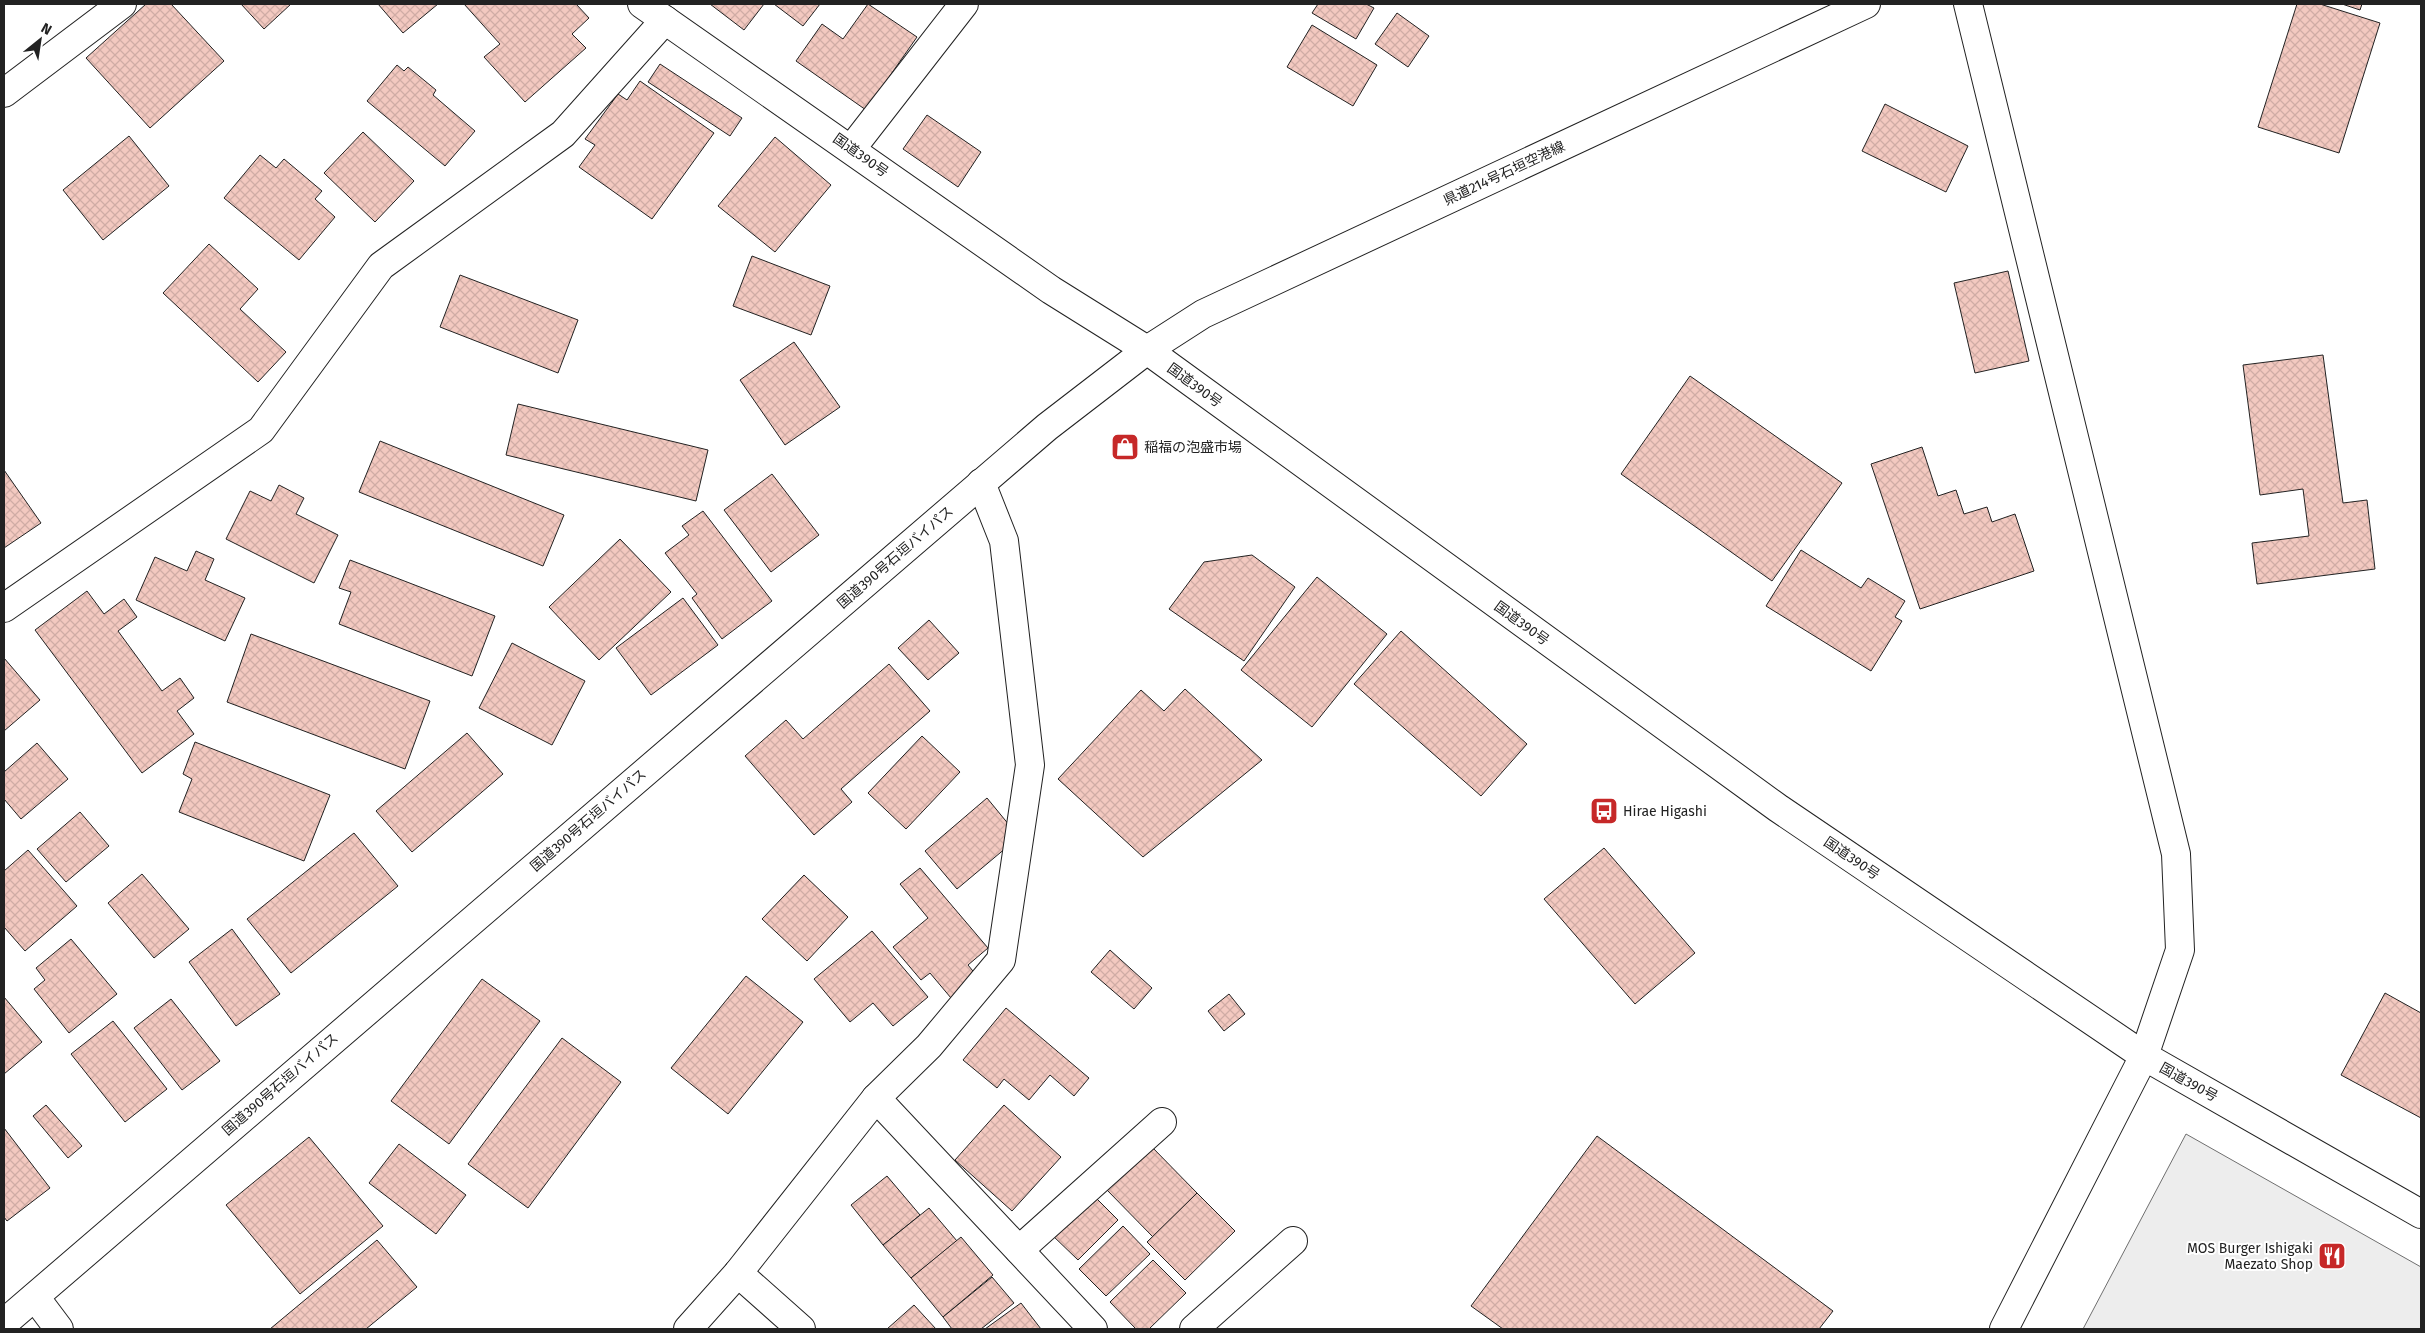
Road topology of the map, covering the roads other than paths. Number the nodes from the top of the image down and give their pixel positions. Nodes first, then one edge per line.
1 (122, 4) edge
2 (642, 4) edge
3 (964, 4) edge
4 (1866, 4) edge
5 (1968, 4) edge
6 (665, 20) junction
7 (4, 93) edge
8 (852, 148) junction
9 (1146, 350) junction
10 (981, 483) junction
11 (4, 608) edge
12 (2144, 1056) junction
13 (876, 1098) junction
14 (1162, 1122) dead end
15 (2421, 1214) edge
16 (1294, 1241) dead end
17 (1019, 1250) junction
18 (738, 1273) junction
19 (34, 1297) junction
20 (6, 1317) edge
21 (58, 1329) edge
22 (688, 1329) edge
23 (800, 1329) edge
24 (1093, 1329) edge
25 (1194, 1329) edge
26 (2004, 1329) edge

1 - 7 main road
2 - 6 main road, 国道390号
3 - 8 main road
4 - 9 main road, 県道214号石垣空港線
5 - 12 main road
6 - 8 main road, 国道390号
6 - 11 main road
8 - 9 main road, 国道390号
9 - 10 main road, 国道390号石垣バイパス
9 - 12 main road, 国道390号
10 - 13 main road
10 - 19 main road, 国道390号石垣バイパス
12 - 15 main road, 国道390号
12 - 26 main road
13 - 17 main road
13 - 18 main road
14 - 17 main road
16 - 25 main road
17 - 24 main road
18 - 22 main road
18 - 23 main road
19 - 20 main road, 国道390号石垣バイパス
19 - 21 main road

